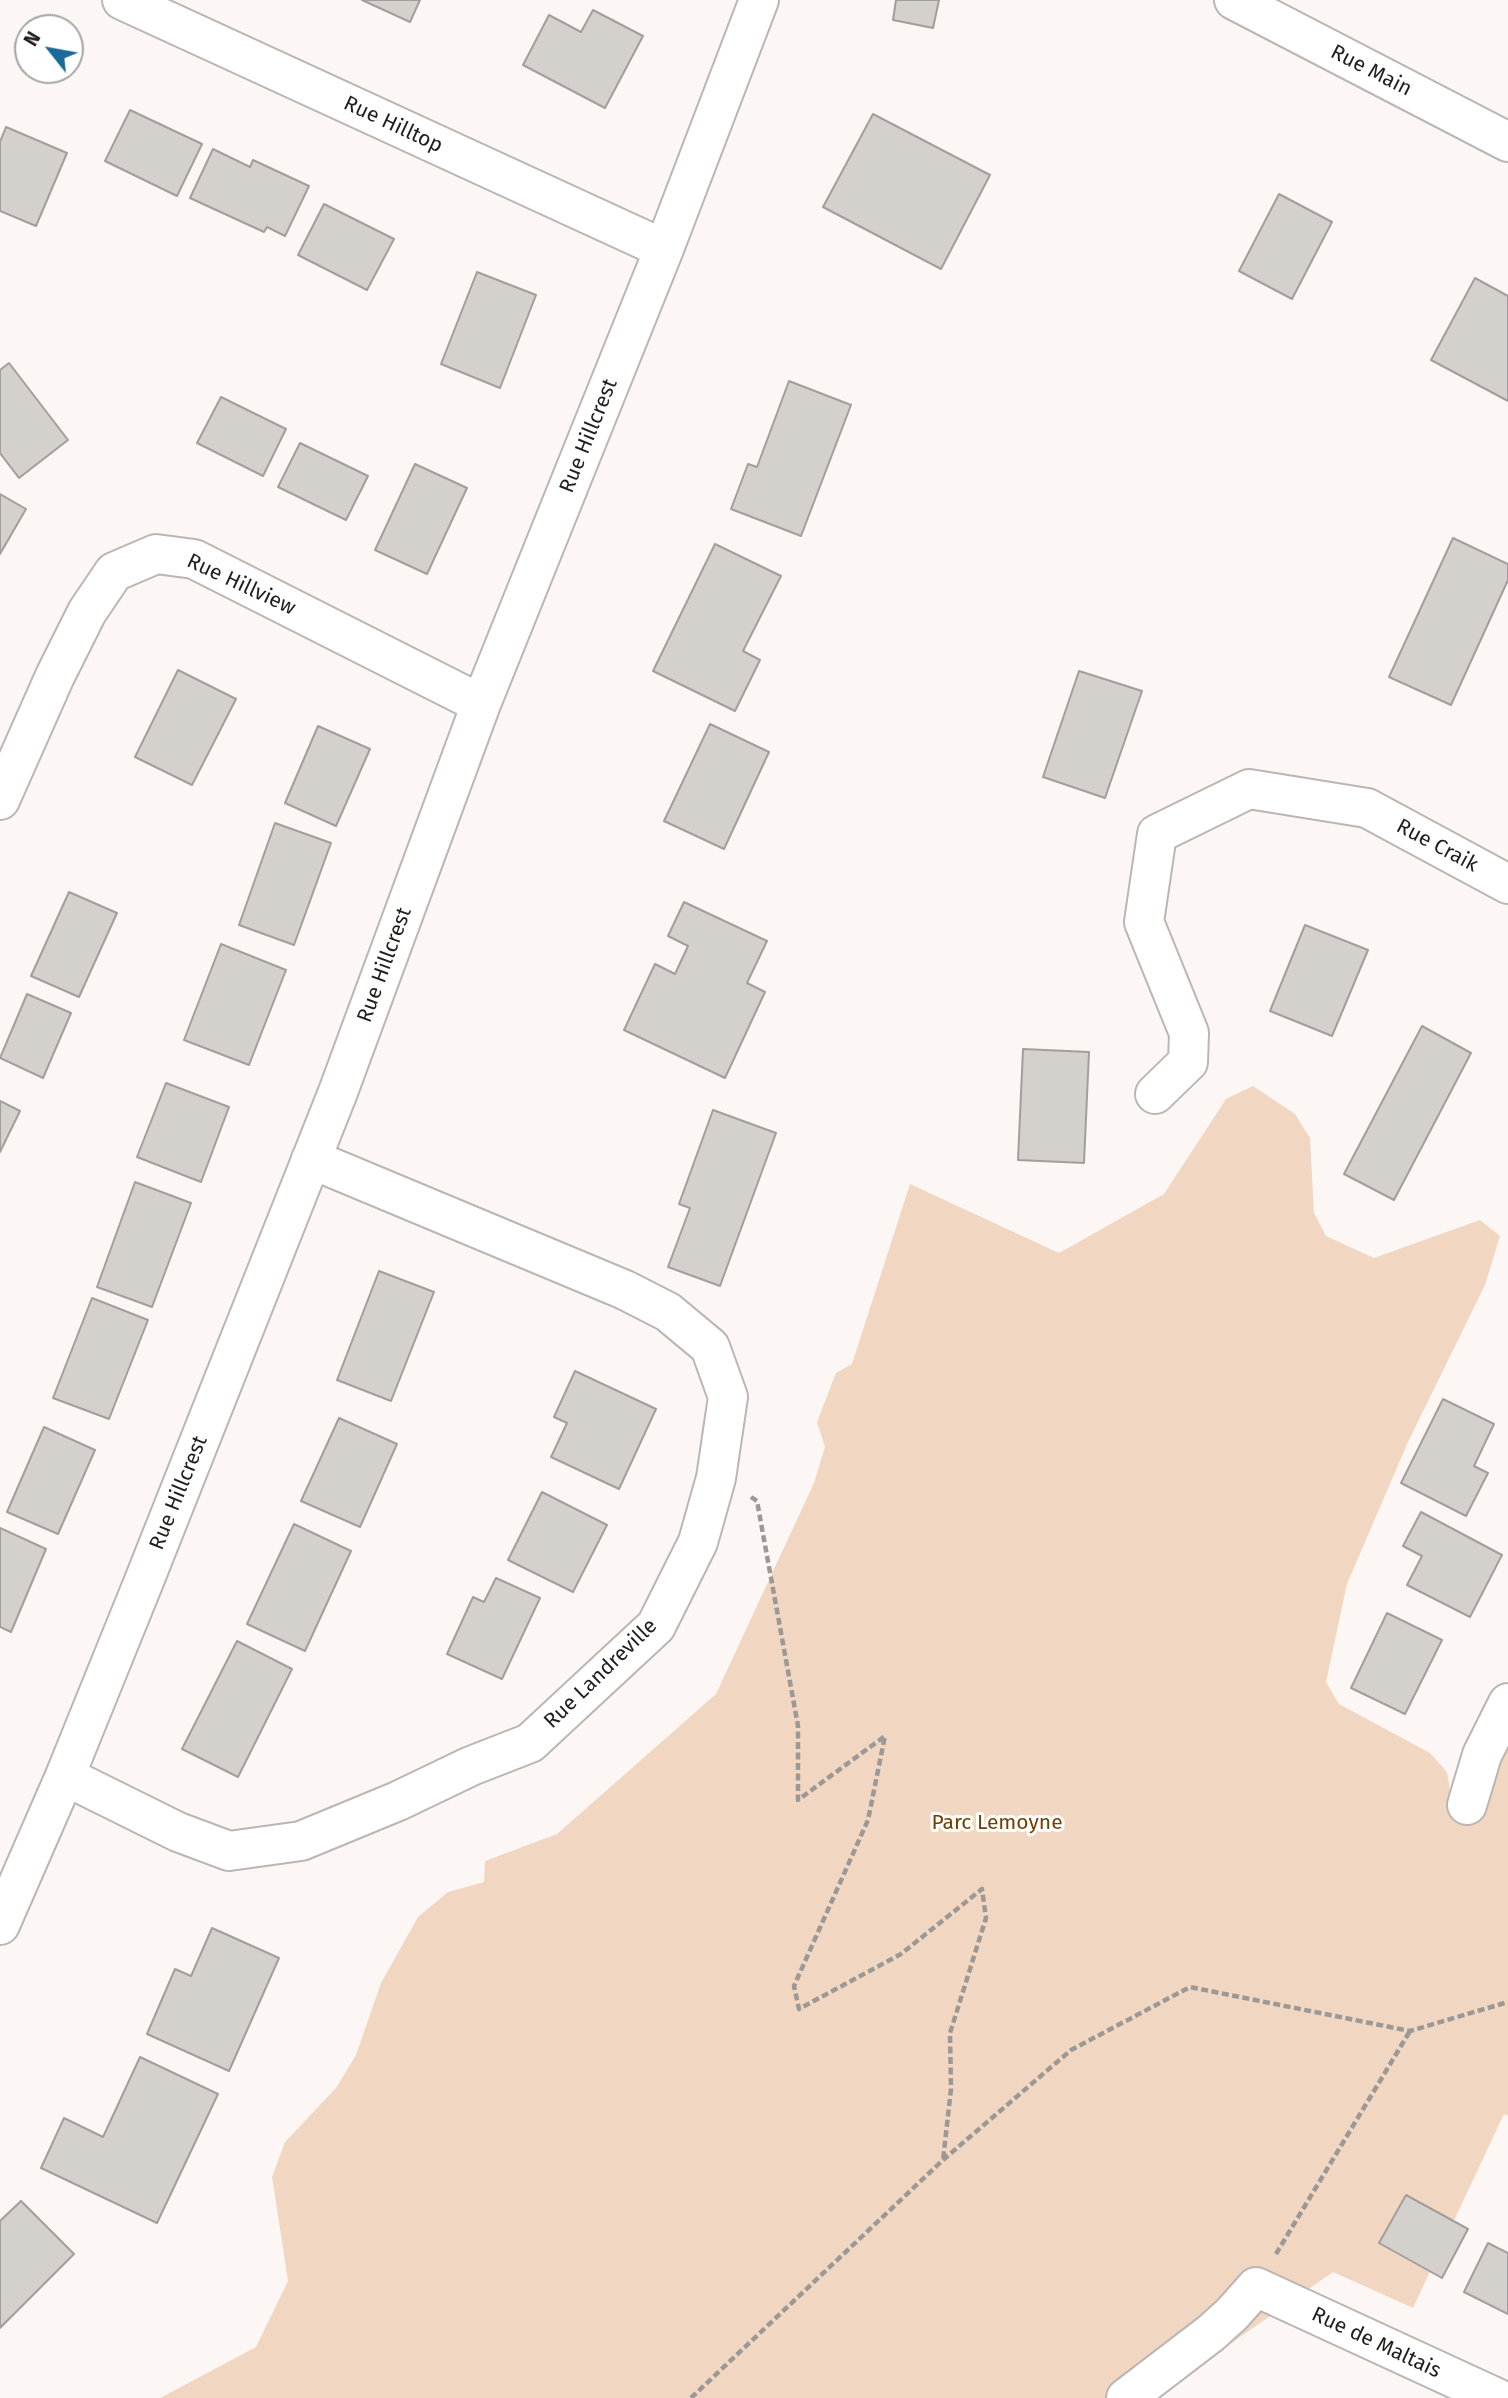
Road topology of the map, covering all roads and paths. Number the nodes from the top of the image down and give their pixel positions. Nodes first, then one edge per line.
1 (122, 0) edge
2 (759, 0) edge
3 (1234, 0) edge
4 (1508, 142) edge
5 (664, 249) junction
6 (481, 704) junction
7 (0, 800) edge
8 (1508, 884) edge
9 (1155, 1094) dead end
10 (311, 1159) junction
11 (716, 1478) junction
12 (1508, 1703) edge
13 (65, 1776) junction
14 (1467, 1805) dead end
15 (0, 1925) edge
16 (1508, 2002) edge
17 (1409, 2031) junction
18 (943, 2160) junction
19 (1256, 2287) junction
20 (691, 2398) edge
21 (1126, 2398) edge
22 (1497, 2398) edge

1 - 5 street, Rue Hilltop
2 - 5 street, Rue Hillcrest
3 - 4 street, Rue Main
5 - 6 street, Rue Hillcrest
6 - 7 street, Rue Hillview
6 - 10 street, Rue Hillcrest
8 - 9 street, Rue Craik
10 - 11 street, Rue Landreville
10 - 13 street, Rue Hillcrest
11 - 13 street, Rue Landreville
11 - 18 path
12 - 14 street
13 - 15 street, Rue Hillcrest
16 - 17 path
17 - 18 path
17 - 19 path
18 - 20 path
19 - 21 street
19 - 22 street, Rue de Maltais

